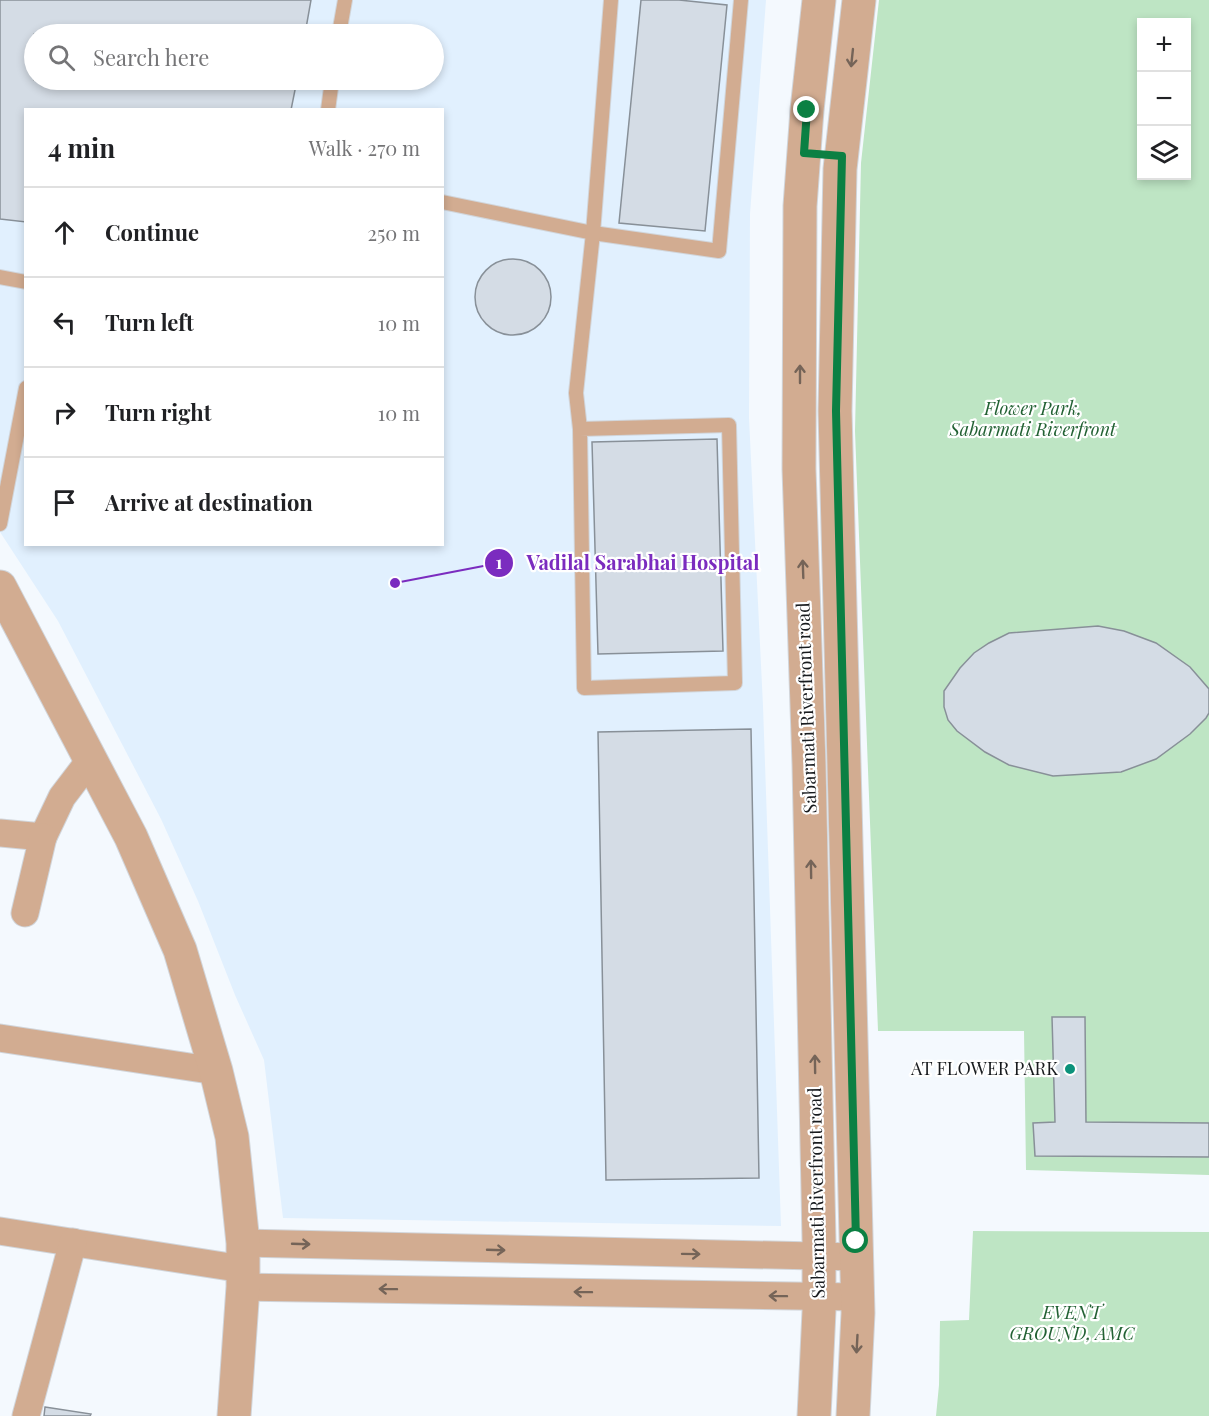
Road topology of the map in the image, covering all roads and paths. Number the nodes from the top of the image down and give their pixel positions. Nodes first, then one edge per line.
1 (345, 0) edge
2 (611, 0) edge
3 (741, 0) edge
4 (819, 0) edge
5 (859, 0) edge
6 (341, 24) edge
7 (331, 90) edge
8 (328, 108) edge
9 (804, 153) junction
10 (842, 156) junction
11 (444, 202) edge
12 (593, 232) junction
13 (0, 277) edge
14 (24, 282) edge
15 (24, 398) edge
16 (580, 429) junction
17 (0, 524) edge
18 (0, 586) edge
19 (92, 759) junction
20 (0, 833) edge
21 (43, 837) junction
22 (25, 913) dead end
23 (0, 1038) edge
24 (216, 1071) junction
25 (0, 1231) edge
26 (74, 1242) junction
27 (525, 1251) junction
28 (819, 1256) junction
29 (856, 1257) junction
30 (243, 1266) junction
31 (526, 1292) junction
32 (819, 1296) junction
33 (858, 1297) junction
34 (26, 1416) edge
35 (234, 1416) edge
36 (814, 1416) edge
37 (853, 1416) edge

1 - 6 lane
2 - 12 lane
3 - 12 lane
4 - 9 street, Sabarmati Riverfront road
5 -> 10 street, Sabarmati Riverfront road
7 - 8 lane
9 - 10 street
28 -> 9 street, Sabarmati Riverfront road
10 - 29 street, Sabarmati Riverfront road
11 - 12 lane
12 - 16 lane
13 - 14 lane
15 - 17 lane
16 - 16 lane
18 - 19 street
19 - 21 street
19 - 24 street
20 - 21 street
21 - 22 street
23 - 24 street
24 - 30 street
25 - 26 street
26 - 30 street
26 - 34 street
27 -> 28 street
30 -> 27 street
27 - 31 street
28 - 29 street
28 - 32 street, Sabarmati Riverfront road
29 - 33 street, Sabarmati Riverfront road
31 -> 30 street
30 - 35 street
32 -> 31 street
32 - 33 street
32 - 36 street, Sabarmati Riverfront road
33 -> 37 street, Sabarmati Riverfront road

